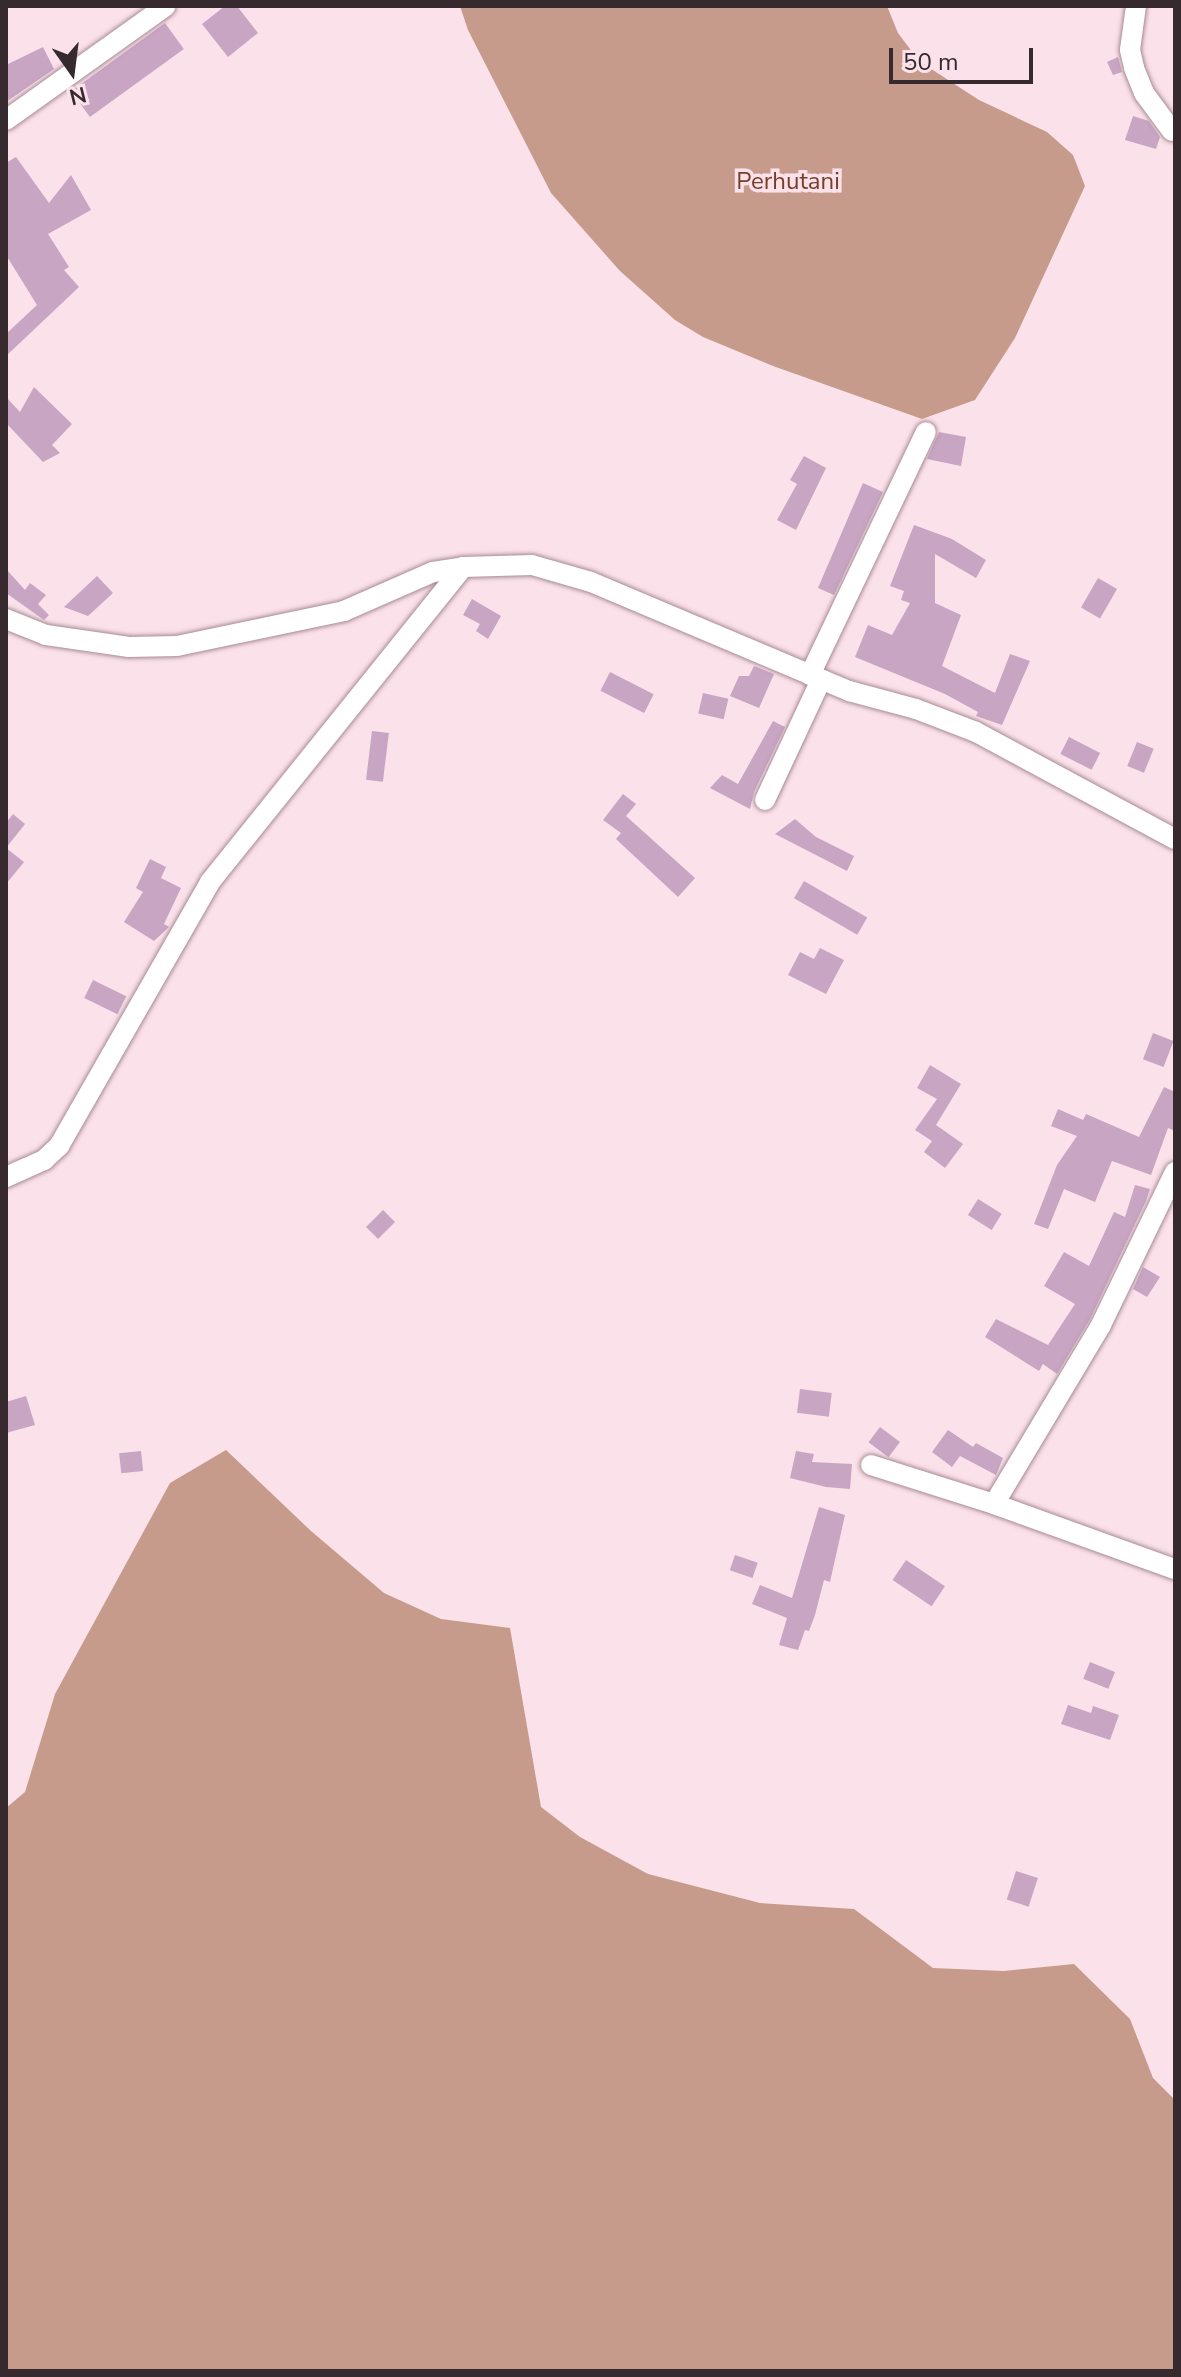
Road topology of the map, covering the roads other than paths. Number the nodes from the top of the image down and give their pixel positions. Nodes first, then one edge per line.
1 (166, 6) edge
2 (1136, 6) edge
3 (6, 120) edge
4 (1172, 131) dead end
5 (926, 432) dead end
6 (463, 567) junction
7 (6, 619) edge
8 (816, 678) junction
9 (765, 800) dead end
10 (1175, 839) edge
11 (1175, 1172) edge
12 (6, 1177) edge
13 (871, 1465) dead end
14 (994, 1504) junction
15 (1175, 1569) edge

1 - 3 street
2 - 4 street
5 - 8 street
6 - 7 street
6 - 8 street
6 - 12 street
8 - 9 street
8 - 10 street
11 - 14 street
13 - 14 street
14 - 15 street

